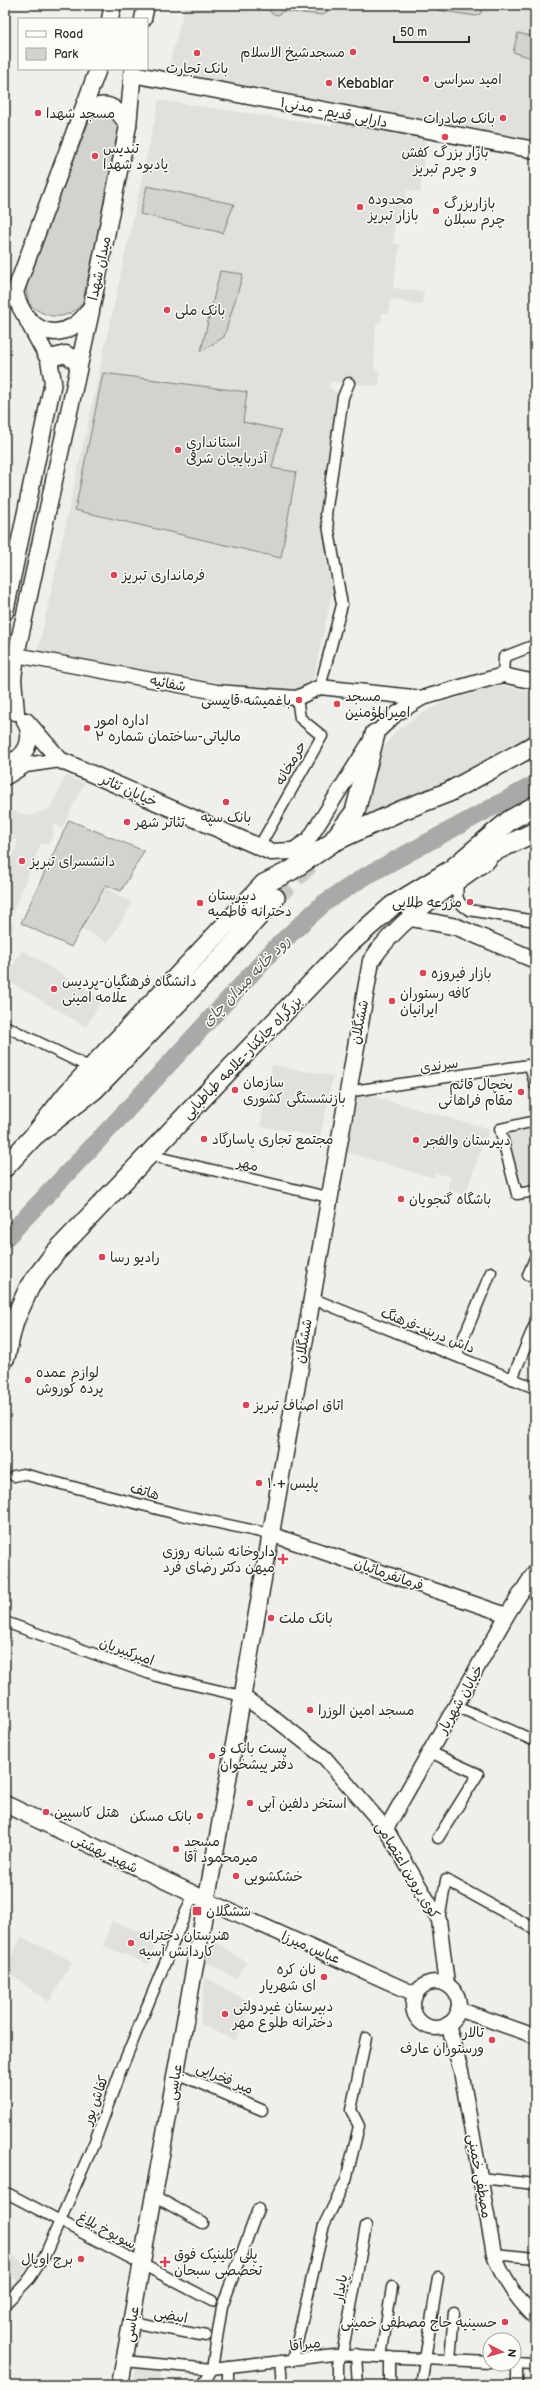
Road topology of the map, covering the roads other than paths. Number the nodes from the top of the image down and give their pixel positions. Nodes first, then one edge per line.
1 (113, 5) edge
2 (146, 5) edge
3 (110, 18) edge
4 (144, 18) edge
5 (98, 70) edge
6 (133, 72) edge
7 (83, 113) junction
8 (128, 126) junction
9 (535, 150) edge
10 (10, 291) edge
11 (92, 306) junction
12 (28, 320) junction
13 (50, 362) junction
14 (78, 368) junction
15 (349, 383) dead end
16 (5, 612) edge
17 (535, 645) edge
18 (16, 655) junction
19 (503, 675) junction
20 (535, 682) edge
21 (320, 687) junction
22 (297, 698) junction
23 (422, 698) junction
24 (16, 714) edge
25 (375, 734) junction
26 (535, 745) edge
27 (60, 760) junction
28 (5, 763) edge
29 (5, 778) edge
30 (535, 806) edge
31 (535, 832) edge
32 (333, 842) junction
33 (258, 847) junction
34 (292, 851) joint
35 (455, 876) junction
36 (275, 898) tunnel mouth
37 (411, 918) junction
38 (535, 921) edge
39 (535, 960) edge
40 (5, 1026) edge
41 (532, 1065) edge
42 (91, 1068) junction
43 (535, 1085) edge
44 (346, 1092) junction
45 (535, 1121) edge
46 (34, 1136) junction
47 (161, 1158) dead end
48 (5, 1167) edge
49 (535, 1191) edge
50 (328, 1197) junction
51 (535, 1258) edge
52 (491, 1272) dead end
53 (528, 1274) dead end
54 (311, 1298) junction
55 (535, 1324) edge
56 (456, 1356) junction
57 (5, 1357) edge
58 (512, 1379) junction
59 (535, 1388) edge
60 (14, 1476) dead end
61 (270, 1534) junction
62 (535, 1571) edge
63 (508, 1615) junction
64 (5, 1622) edge
65 (242, 1696) junction
66 (456, 1706) junction
67 (535, 1741) edge
68 (430, 1752) junction
69 (5, 1804) edge
70 (386, 1829) junction
71 (438, 1838) dead end
72 (199, 1897) junction
73 (439, 1920) junction
74 (535, 1929) edge
75 (447, 1984) junction
76 (415, 1994) junction
77 (458, 2009) junction
78 (448, 2024) junction
79 (535, 2036) edge
80 (366, 2038) dead end
81 (176, 2073) junction
82 (262, 2110) dead end
83 (480, 2178) junction
84 (535, 2184) edge
85 (5, 2192) edge
86 (154, 2196) junction
87 (258, 2209) dead end
88 (60, 2221) junction
89 (203, 2223) dead end
90 (366, 2226) dead end
91 (494, 2254) junction
92 (535, 2258) edge
93 (142, 2264) junction
94 (438, 2277) dead end
95 (392, 2287) dead end
96 (212, 2301) dead end
97 (5, 2304) edge
98 (454, 2312) dead end
99 (535, 2317) edge
100 (131, 2322) junction
101 (206, 2336) dead end
102 (340, 2355) junction
103 (356, 2356) junction
104 (386, 2357) junction
105 (424, 2359) junction
106 (294, 2360) junction
107 (450, 2360) junction
108 (124, 2361) junction
109 (280, 2361) junction
110 (482, 2362) edge
111 (522, 2363) edge
112 (535, 2364) edge
113 (228, 2367) junction
114 (212, 2369) junction
115 (516, 2372) edge
116 (120, 2385) edge
117 (203, 2385) edge
118 (228, 2385) edge
119 (282, 2385) edge
120 (338, 2385) edge
121 (358, 2385) edge
122 (390, 2385) edge
123 (421, 2385) edge
124 (517, 2385) edge

1 - 3 main road
2 - 4 main road
5 - 7 main road, میدان شهدا
6 - 8 main road, میدان شهدا
6 - 9 main road, دارایی قدیم - مدنی۱
7 - 8 main road
7 - 10 main road, میدان شهدا
8 - 11 main road, میدان شهدا
10 - 12 main road, میدان شهدا
11 - 12 main road, میدان شهدا
11 - 14 main road
12 - 13 main road
13 - 14 main road
13 - 16 main road
14 - 18 main road
15 - 21 street
17 - 19 street
18 - 22 main road, شفائیه
18 - 24 main road
19 - 20 main road
19 - 23 main road
21 - 22 main road, شفائیه
21 - 23 main road
22 - 33 street, حرمخانه
23 - 25 main road
24 - 27 main road, خیابان تئاتر
24 - 28 main road
25 - 32 highway
25 - 34 main road
26 - 32 highway
27 - 29 main road
27 - 33 main road, خیابان تئاتر
30 - 35 highway, بزرگراه چایکنار-علامه طباطبایی
31 - 35 highway
32 - 42 highway
33 - 34 main road, خیابان تئاتر
35 - 37 main road, ششگلان
35 - 38 street
35 - 57 highway, بزرگراه چایکنار-علامه طباطبایی
36 - 46 highway
37 - 39 main road
37 - 44 main road, ششگلان
40 - 42 street
41 - 43 street
41 - 44 street, سرندی
42 - 46 highway
44 - 50 main road, ششگلان
45 - 49 street
46 - 48 highway
47 - 50 street, مهر
50 - 54 main road, ششگلان
51 - 53 street
52 - 56 street
54 - 56 street, داش دربند-فرهنگ
54 - 61 main road, ششگلان
55 - 58 street
56 - 58 street, داش دربند-فرهنگ
58 - 59 street, داش دربند-فرهنگ
60 - 61 street, هاتف
61 - 63 main road, فرمانفرمائیان
61 - 65 main road, ششگلان
62 - 63 main road, خیابان شهریار
63 - 66 main road, خیابان شهریار
64 - 65 street, امیرکبیریان
65 - 70 main road, کوی پروین اعتصامی
65 - 72 main road, ششگلان
66 - 67 street
66 - 68 main road, خیابان شهریار
68 - 70 main road, خیابان شهریار
68 - 71 street
69 - 72 main road, شهید بهشتى
70 - 73 main road, کوی پروین اعتصامی
72 - 76 main road, عباس میرزا
72 - 81 main road, عباسى
72 - 88 street, کفاش پور
73 - 74 street
73 - 75 main road, کوی پروین اعتصامی
75 - 76 main road
75 - 77 main road
76 - 78 main road
77 - 78 main road
77 - 79 main road
78 - 83 main road, مصطفی خمینی
80 - 106 street
81 - 82 street, میر فخرایی
81 - 86 main road, عباسى
83 - 84 street
83 - 91 main road, مصطفی خمینی
85 - 88 street, سویوخ بلاغ
86 - 89 street
86 - 93 main road, عباسى
87 - 114 street
88 - 93 street, سویوخ بلاغ
88 - 97 street, کفاش پور
90 - 102 street, پایدار
91 - 92 street
91 - 99 main road, مصطفی خمینی
93 - 96 street, سویوخ بلاغ
93 - 100 main road, عباسی
94 - 105 street
95 - 104 street
98 - 107 street
100 - 101 street, ابیضی
100 - 108 main road, عباسی
102 - 103 street, میرآقا
102 - 106 street, میرآقا
102 - 120 street, پایدار
103 - 104 street, میرآقا
103 - 121 street
104 - 105 street, میرآقا
104 - 122 street
105 - 107 street, میرآقا
105 - 123 street
106 - 109 street, میرآقا
107 - 110 street, میرآقا
108 - 114 street, میرآقا
108 - 116 main road, عباسی
109 - 113 street, میرآقا
109 - 119 street
111 - 112 street
113 - 114 street, میرآقا
113 - 118 street
114 - 117 street
115 - 124 street

